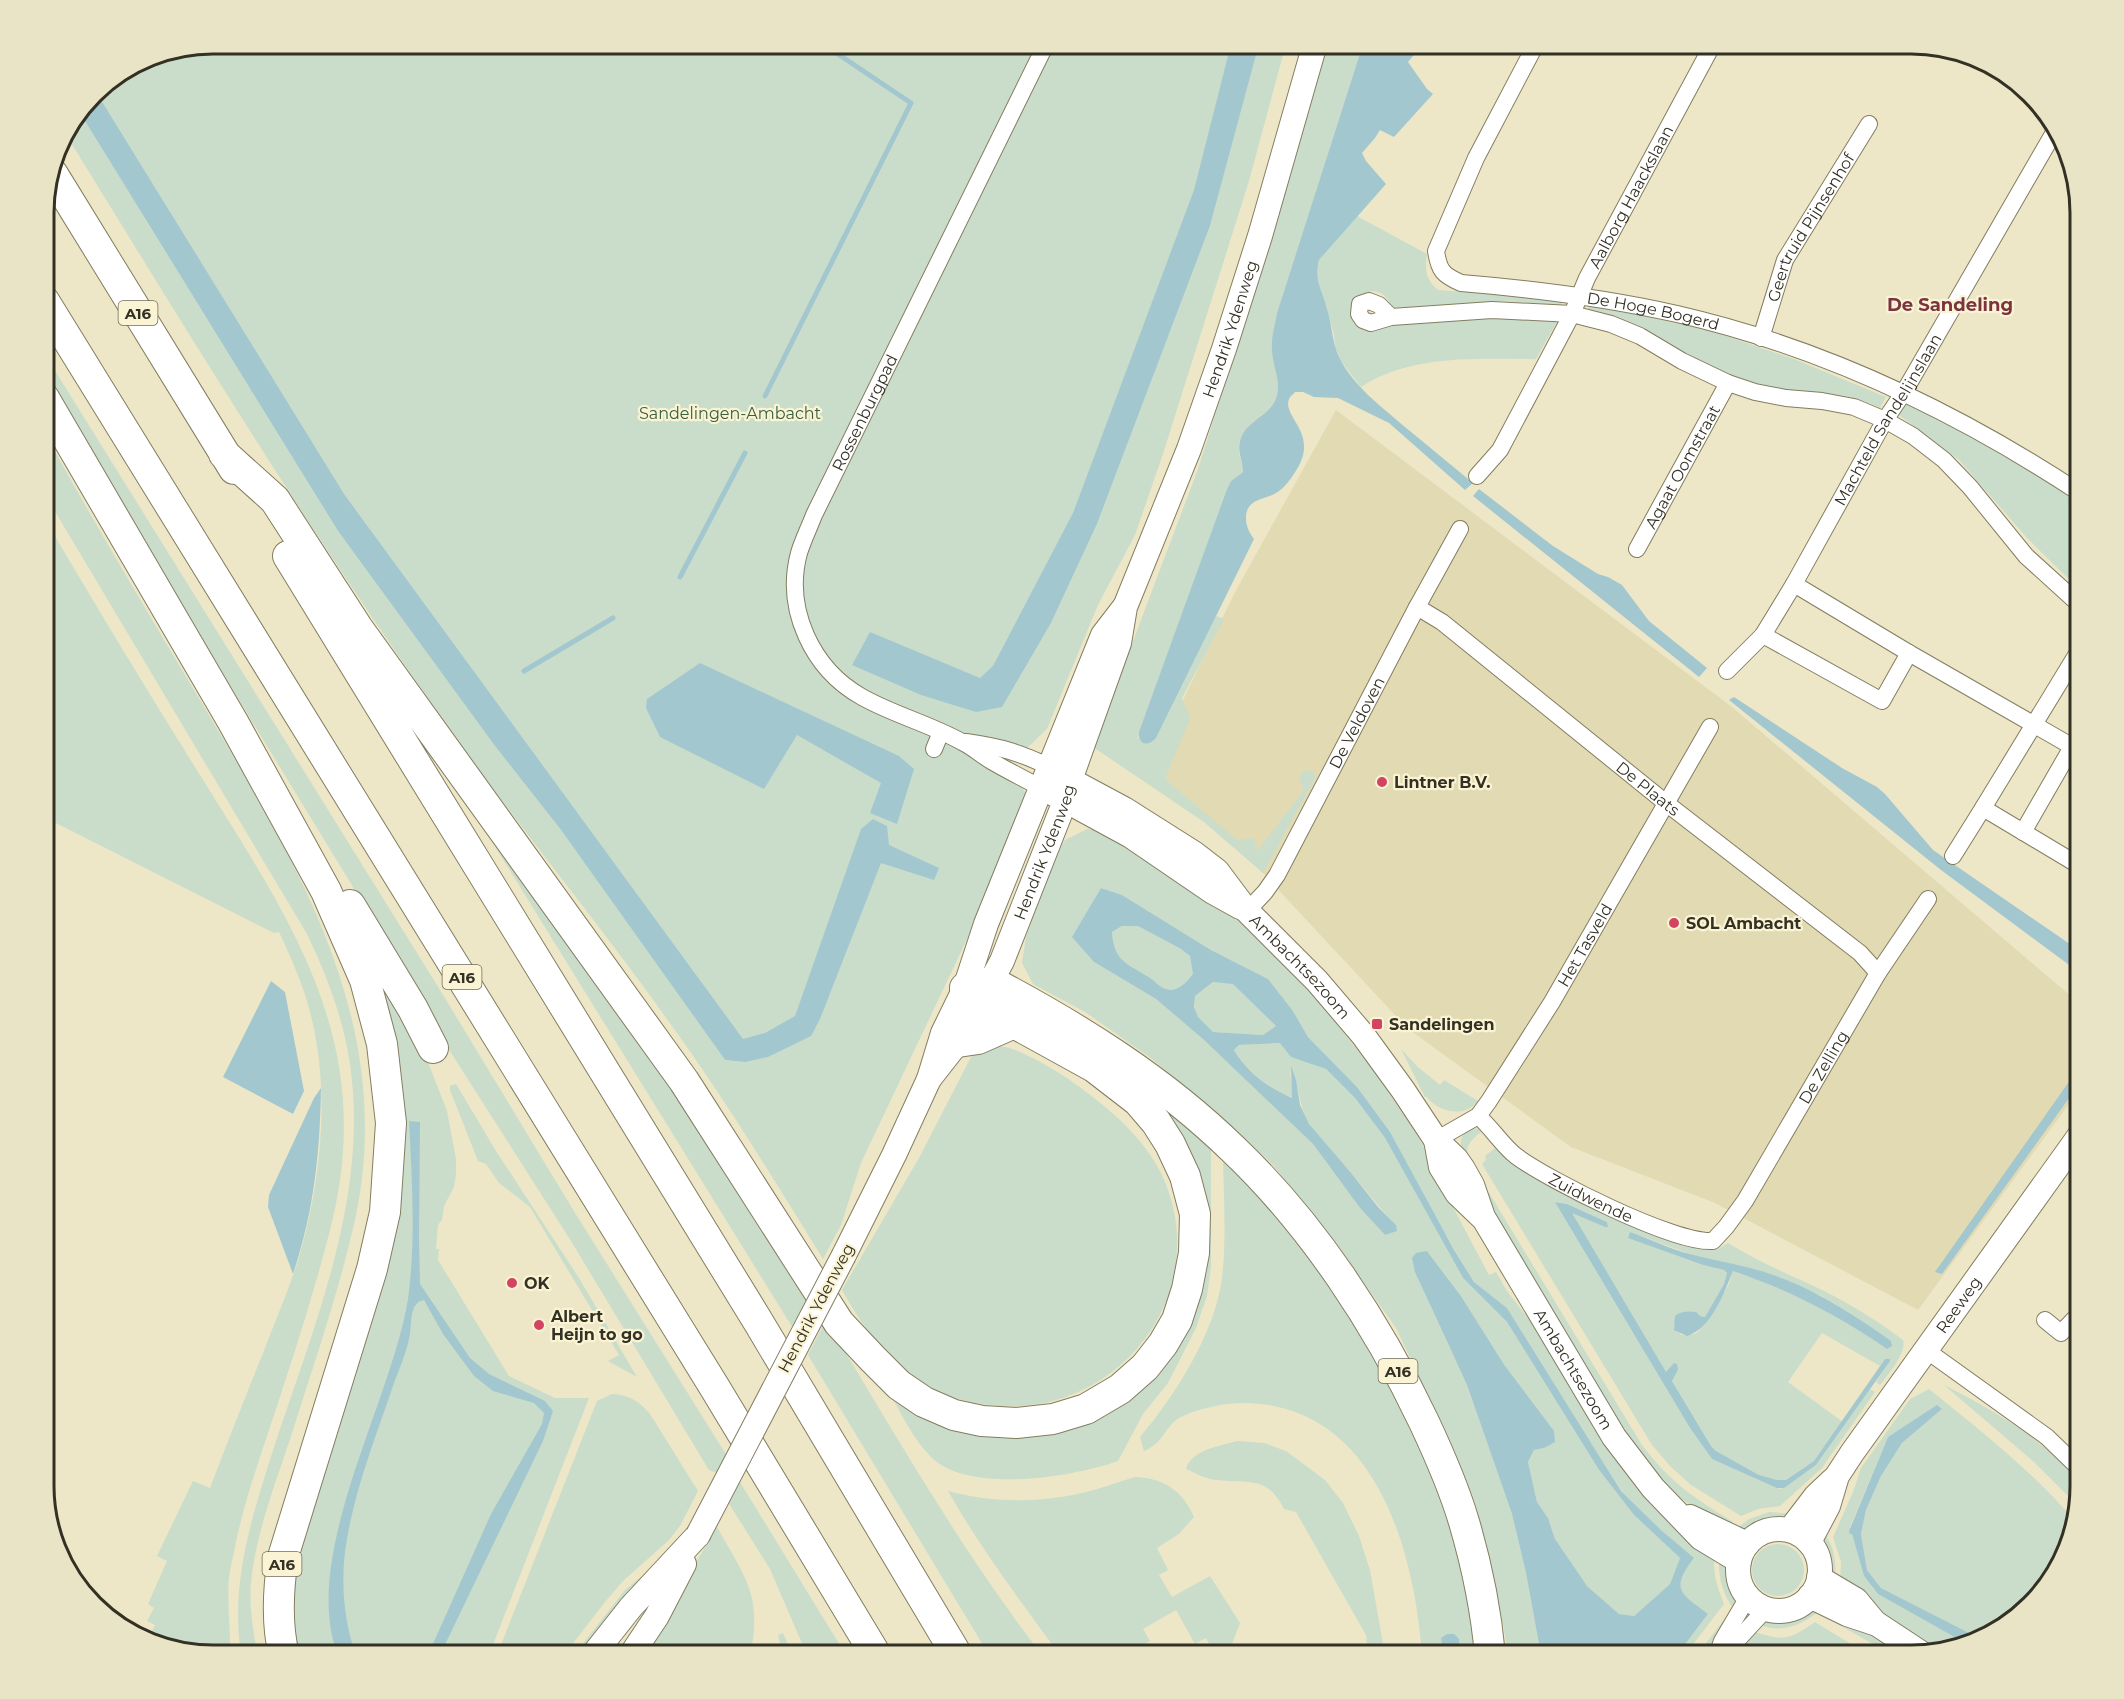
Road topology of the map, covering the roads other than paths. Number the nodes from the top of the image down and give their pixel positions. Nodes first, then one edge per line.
1 (1041, 54) edge
2 (1312, 54) edge
3 (1531, 54) edge
4 (1708, 54) edge
5 (1869, 124) dead end
6 (2051, 138) edge
7 (57, 181) edge
8 (1578, 296) junction
9 (1572, 314) junction
10 (54, 317) edge
11 (1391, 317) dead end
12 (1761, 338) junction
13 (1728, 383) junction
14 (1904, 392) junction
15 (54, 415) edge
16 (1885, 420) junction
17 (224, 454) junction
18 (1477, 476) dead end
19 (2070, 487) edge
20 (1460, 529) dead end
21 (1637, 549) dead end
22 (1794, 584) junction
23 (2070, 596) edge
24 (1125, 607) junction
25 (1417, 607) junction
26 (1763, 635) junction
27 (1909, 653) junction
28 (2070, 665) edge
29 (1727, 671) dead end
30 (233, 722) junction
31 (2033, 724) junction
32 (1710, 727) dead end
33 (941, 732) junction
34 (2070, 737) edge
35 (934, 749) dead end
36 (2070, 752) edge
37 (1046, 777) junction
38 (1068, 790) junction
39 (1666, 803) junction
40 (1983, 808) junction
41 (2023, 832) junction
42 (1953, 856) dead end
43 (2070, 860) edge
44 (1928, 899) dead end
45 (1247, 910) junction
46 (1878, 973) junction
47 (979, 991) junction
48 (1014, 1023) junction
49 (958, 1042) junction
50 (433, 1048) dead end
51 (929, 1079) junction
52 (1478, 1116) junction
53 (1436, 1140) junction
54 (2070, 1149) edge
55 (1720, 1235) joint
56 (2045, 1320) dead end
57 (2070, 1324) edge
58 (1926, 1350) junction
59 (2070, 1459) edge
60 (698, 1535) junction
61 (1799, 1536) junction
62 (1743, 1552) junction
63 (1814, 1587) junction
64 (1757, 1603) junction
65 (283, 1645) edge
66 (602, 1645) edge
67 (638, 1645) edge
68 (869, 1645) edge
69 (950, 1645) edge
70 (1489, 1645) edge
71 (1721, 1645) edge
72 (1909, 1645) edge

1 - 33 street, Rossenburgpad
2 - 24 main road, Hendrik Ydenweg
3 - 8 street, De Hoge Bogerd
4 - 8 street, Aalborg Haackslaan
5 - 12 street, Geertruid Pijnsenhof
6 - 14 street, Machteld Sandelijnslaan
7 - 17 highway, A16
8 - 9 street, Aalborg Haackslaan
8 - 12 street, De Hoge Bogerd
9 - 11 street, De Hoge Bogerd
9 - 13 street, De Hoge Bogerd
9 - 18 street, Aalborg Haackslaan
10 - 68 highway, A16
12 - 14 street, De Hoge Bogerd
13 - 16 street, De Hoge Bogerd
13 - 21 street, Agaat Oomstraat
14 - 16 street, Machteld Sandelijnslaan
14 - 19 street, De Hoge Bogerd
15 - 30 highway, A16
16 - 22 street, Machteld Sandelijnslaan
16 - 23 street, De Hoge Bogerd
17 - 48 highway, A16
17 - 69 highway, A16
20 - 25 street, De Veldoven
22 - 26 street, Machteld Sandelijnslaan
22 - 27 street
24 - 37 main road, Hendrik Ydenweg
24 - 38 main road, Hendrik Ydenweg
25 - 39 street, De Plaats
25 - 45 street, De Veldoven
26 - 27 street
26 - 29 street, Machteld Sandelijnslaan
27 - 31 street
28 - 31 street
30 - 50 highway, A16
30 - 65 highway, A16
31 - 34 street
31 - 40 street
32 - 39 street, Het Tasveld
33 - 35 street
33 - 37 street, Rossenburgpad
36 - 41 street
37 - 38 main road, Ambachtsezoom
37 - 47 main road, Hendrik Ydenweg
38 - 45 main road, Ambachtsezoom
38 - 47 main road, Hendrik Ydenweg
39 - 46 street, De Plaats
39 - 52 street, Het Tasveld
40 - 41 street
40 - 42 street
41 - 43 street
44 - 46 street, De Zelling
45 - 53 main road, Ambachtsezoom
46 - 55 street, De Zelling
47 - 48 highway, A16
47 - 49 main road, Hendrik Ydenweg
47 - 51 main road, Hendrik Ydenweg
47 - 70 highway, A16
48 - 49 highway
49 - 51 main road, Hendrik Ydenweg
51 - 60 main road, Hendrik Ydenweg, bridge
52 - 53 street, Het Tasveld
52 - 55 street, Zuidwende
53 - 62 main road, Ambachtsezoom
54 - 58 main road, Reeweg
56 - 57 street
58 - 59 street
58 - 61 main road, Reeweg
60 - 66 main road, Hendrik Ydenweg
60 - 67 main road, Hendrik Ydenweg
61 - 62 main road
61 - 63 main road
62 - 64 main road
63 - 64 main road
63 - 72 main road
64 - 71 street

